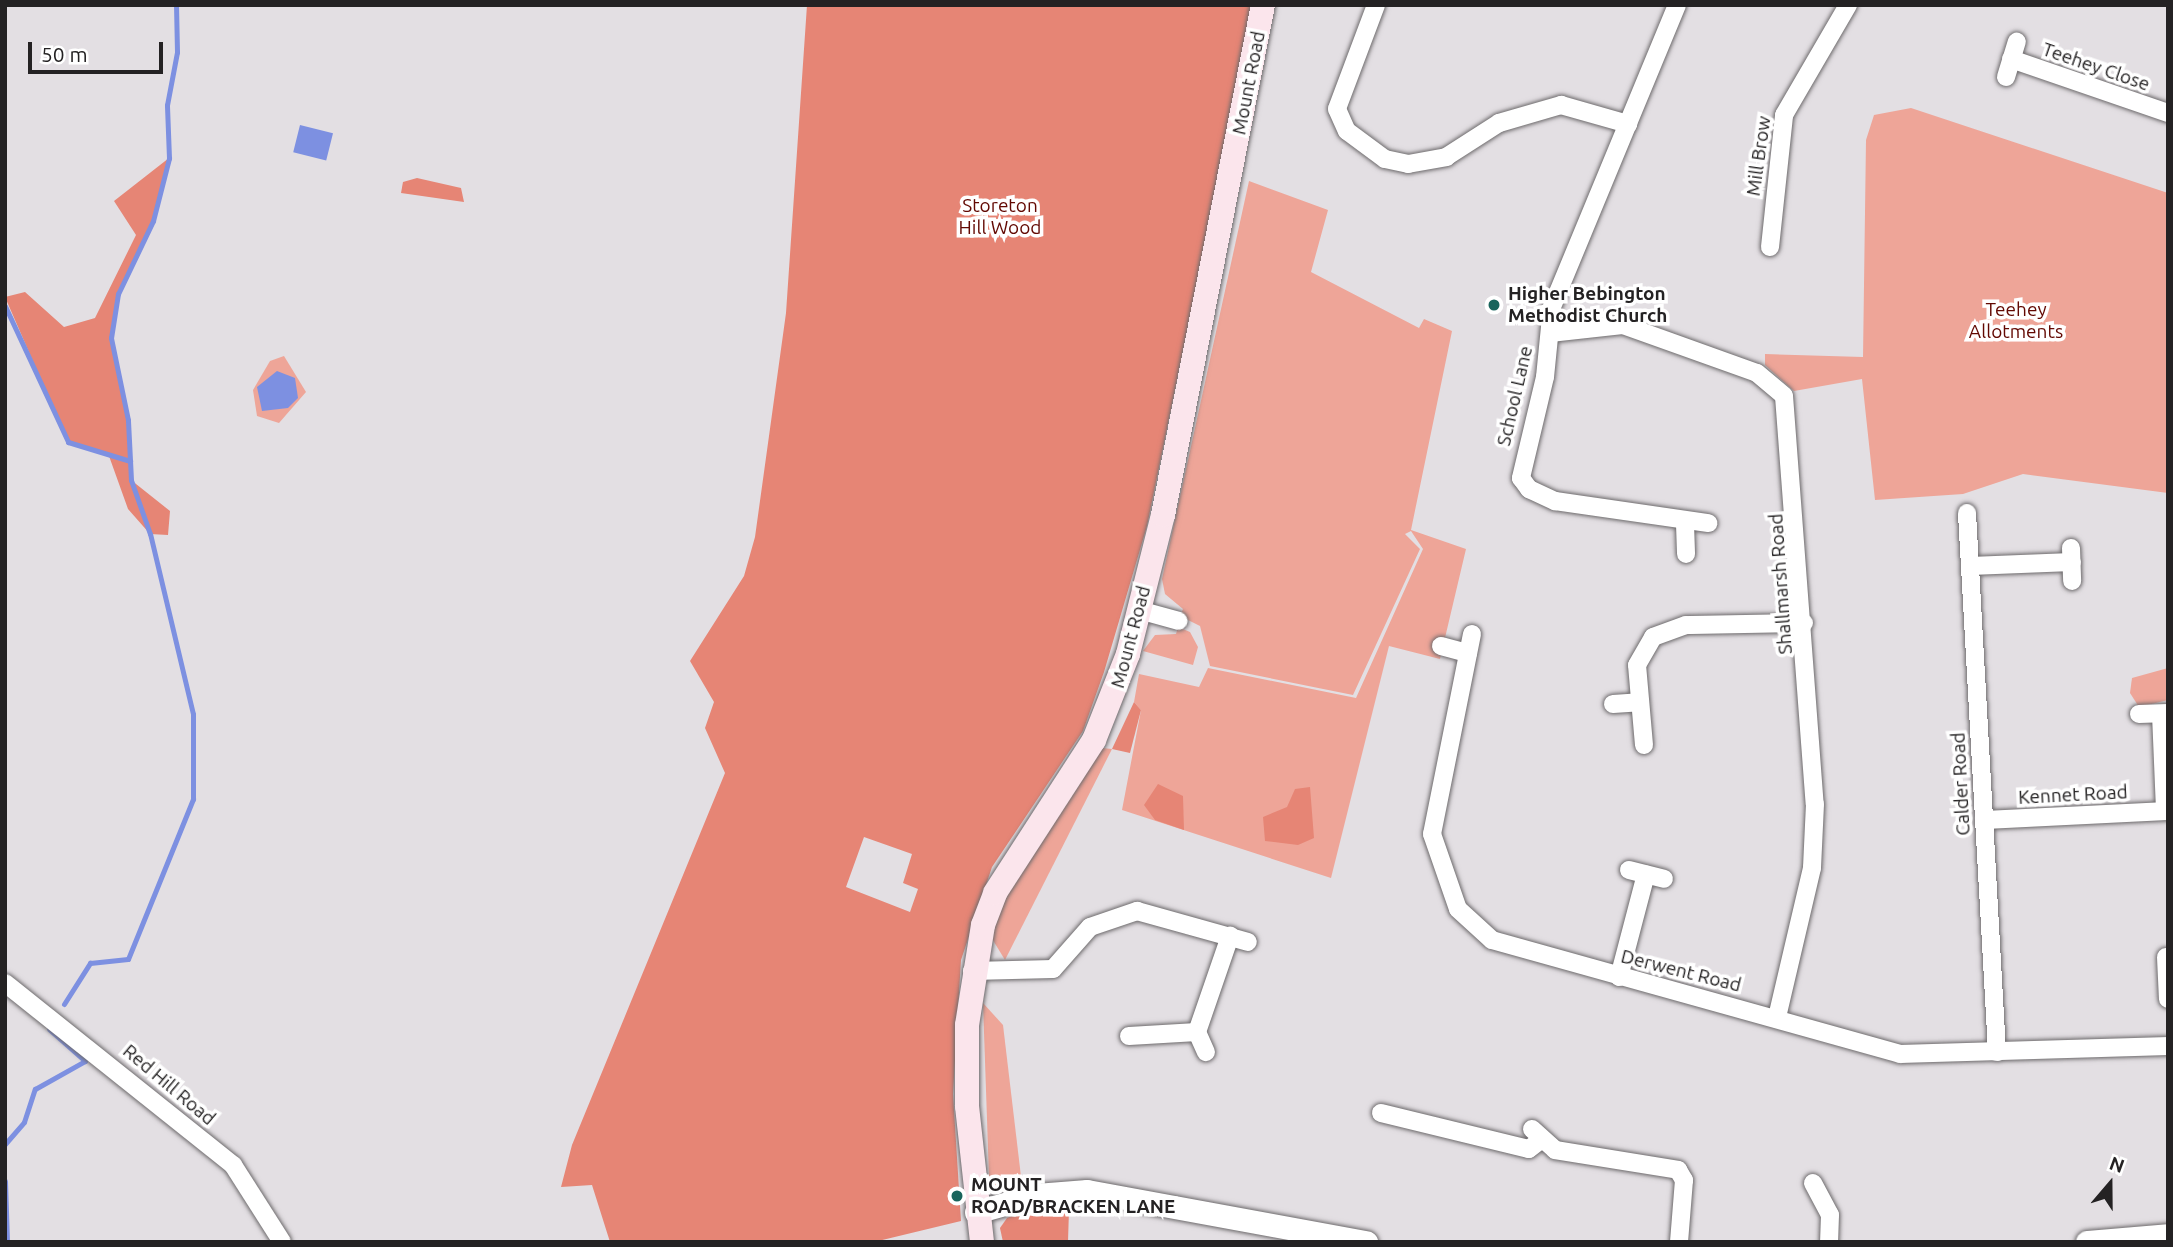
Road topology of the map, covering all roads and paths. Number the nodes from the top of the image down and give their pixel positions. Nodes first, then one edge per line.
1 (1263, 5) edge
2 (1376, 5) edge
3 (1677, 5) edge
4 (1849, 5) edge
5 (2006, 77) dead end
6 (2168, 113) edge
7 (1628, 124) junction
8 (1770, 247) dead end
9 (1550, 333) junction
10 (1967, 513) dead end
11 (1708, 523) dead end
12 (1685, 524) junction
13 (1686, 554) dead end
14 (1970, 566) junction
15 (2072, 581) dead end
16 (1139, 610) junction
17 (1179, 621) dead end
18 (1804, 623) junction
19 (1472, 634) dead end
20 (1441, 646) dead end
21 (1468, 653) junction
22 (1639, 702) junction
23 (1613, 704) dead end
24 (2164, 713) edge
25 (2138, 714) dead end
26 (1644, 745) dead end
27 (2166, 811) edge
28 (1984, 821) junction
29 (1664, 879) dead end
30 (1230, 936) junction
31 (1248, 942) dead end
32 (2162, 957) edge
33 (972, 971) junction
34 (1619, 976) junction
35 (5, 983) edge
36 (2168, 999) edge
37 (1777, 1017) junction
38 (1137, 1028) dead end
39 (1197, 1032) junction
40 (2168, 1046) edge
41 (1206, 1052) dead end
42 (1997, 1052) junction
43 (1381, 1113) dead end
44 (1813, 1183) dead end
45 (976, 1212) junction
46 (2168, 1235) edge
47 (282, 1242) edge
48 (982, 1242) edge
49 (1366, 1242) edge
50 (1679, 1242) edge
51 (1829, 1242) edge
52 (2087, 1242) edge

1 - 16 main road, Mount Road
2 - 7 street
3 - 7 street, School Lane
4 - 8 street, Mill Brow
5 - 6 street, Teehey Close
7 - 9 street, School Lane
9 - 12 street, School Lane
9 - 18 street, Shallmarsh Road
10 - 14 street, Calder Road
11 - 12 street, School Lane
12 - 13 street
14 - 15 street
14 - 28 street, Calder Road
16 - 17 street
16 - 33 main road, Mount Road
18 - 22 street
18 - 37 street, Shallmarsh Road
19 - 21 street, Derwent Road
20 - 21 street
21 - 34 street, Derwent Road
22 - 23 street
22 - 26 street
24 - 25 street, Kennet Road
24 - 27 street, Kennet Road
27 - 28 street, Kennet Road
28 - 42 street, Calder Road
29 - 34 street
30 - 31 street
30 - 33 street
30 - 39 street
32 - 36 street
33 - 45 main road, Mount Road
34 - 37 street, Derwent Road
35 - 47 street, Red Hill Road
37 - 42 street, Derwent Road
38 - 39 street
39 - 41 street
40 - 42 street, Derwent Road
43 - 50 street
44 - 51 street
45 - 48 main road, Mount Road
45 - 49 street
46 - 52 street

